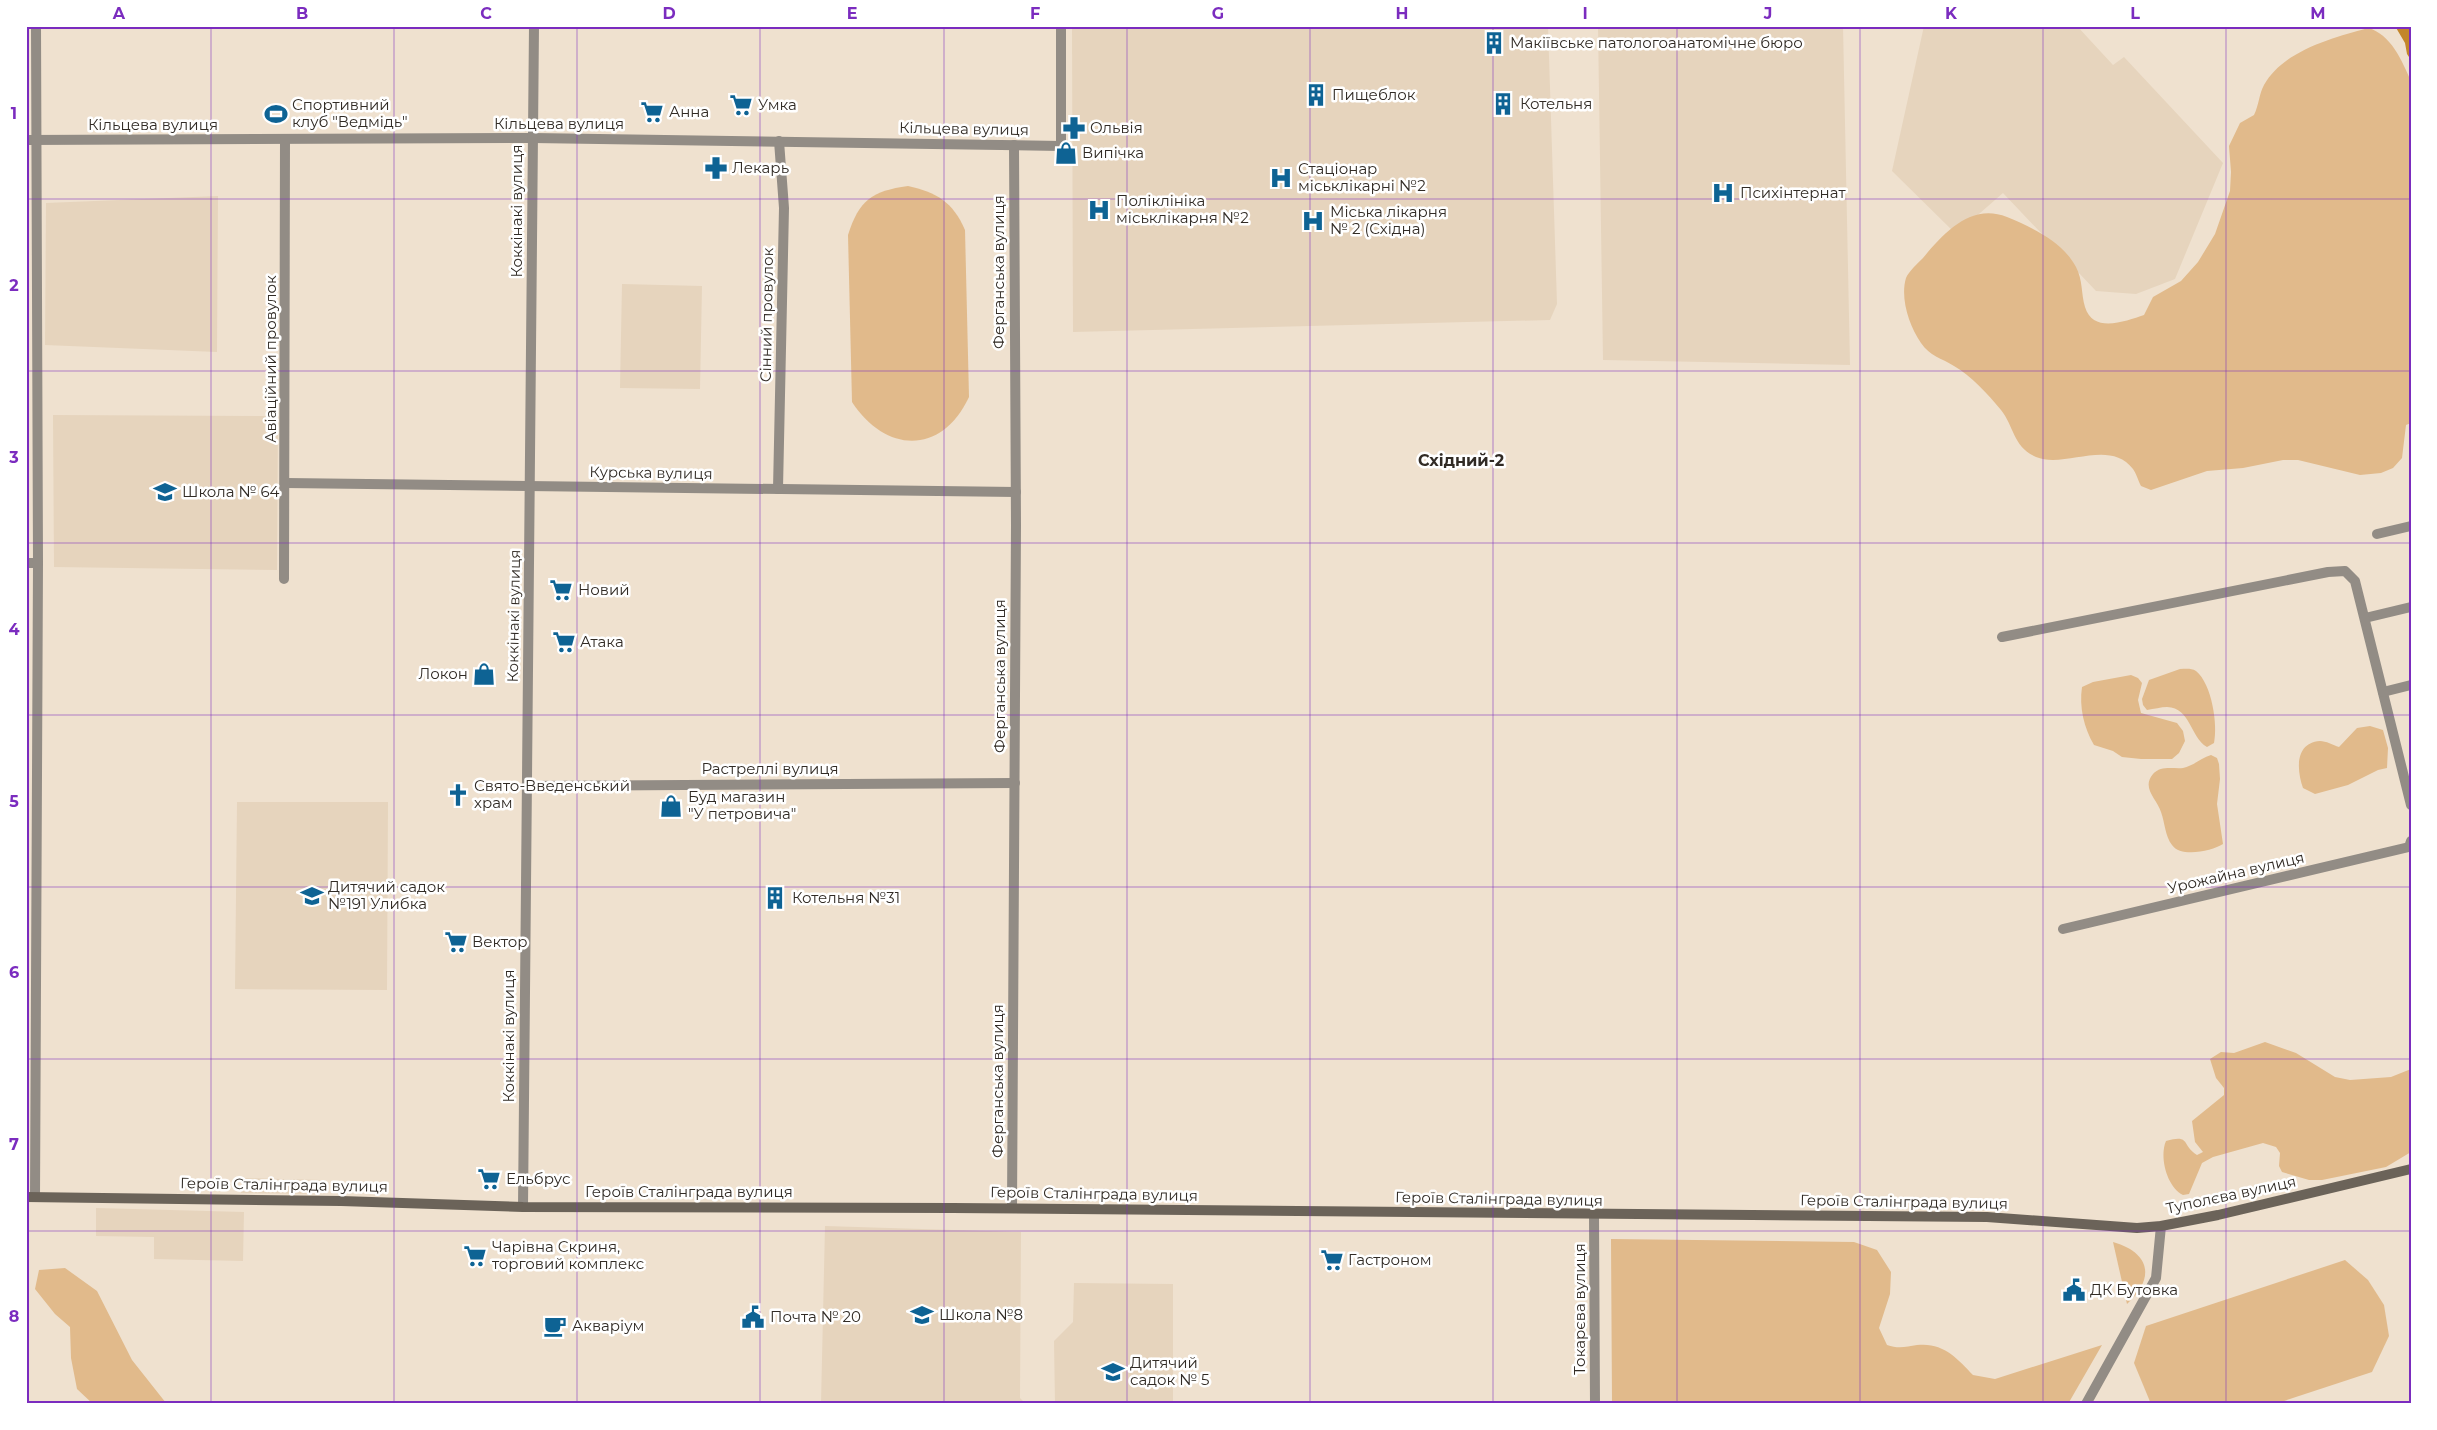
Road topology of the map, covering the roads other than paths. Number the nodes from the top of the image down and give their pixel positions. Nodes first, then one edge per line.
1 (36, 26) edge
2 (534, 26) edge
3 (1061, 26) edge
4 (533, 138) junction
5 (286, 139) junction
6 (31, 140) edge
7 (779, 141) junction
8 (1014, 145) junction
9 (286, 483) junction
10 (530, 486) junction
11 (778, 489) junction
12 (1016, 492) junction
13 (2411, 526) edge
14 (2377, 534) dead end
15 (26, 563) edge
16 (38, 563) junction
17 (284, 579) dead end
18 (2411, 607) edge
19 (2365, 618) junction
20 (2002, 636) dead end
21 (2411, 685) edge
22 (2383, 692) junction
23 (1014, 783) junction
24 (526, 786) junction
25 (2411, 805) edge
26 (2411, 841) edge
27 (31, 877) edge
28 (2063, 929) dead end
29 (2411, 1169) edge
30 (31, 1197) edge
31 (523, 1207) junction
32 (1012, 1208) junction
33 (1594, 1215) junction
34 (2160, 1226) junction
35 (1595, 1404) edge
36 (2086, 1404) edge

1 - 6 street
2 - 4 street, Коккінакі вулиця
3 - 8 street, Кільцева вулиця
4 - 5 street, Кільцева вулиця
4 - 7 street, Кільцева вулиця
4 - 10 street, Коккінакі вулиця
5 - 6 street, Кільцева вулиця
5 - 9 street, Авіаційний провулок
6 - 16 street
7 - 8 street, Кільцева вулиця
7 - 11 street, Сінний провулок
8 - 12 street, Ферганська вулиця
9 - 10 street, Курська вулиця
9 - 17 street, Авіаційний провулок
10 - 11 street, Курська вулиця
10 - 24 street, Коккінакі вулиця
11 - 12 street, Курська вулиця
12 - 23 street, Ферганська вулиця
13 - 14 street
15 - 16 street
16 - 27 street
18 - 19 street
19 - 20 street
19 - 22 street
21 - 22 street
22 - 25 street
23 - 24 street, Растреллі вулиця
23 - 32 street, Ферганська вулиця
24 - 31 street, Коккінакі вулиця
26 - 28 street, Урожайна вулиця
27 - 30 street
29 - 34 main road, Туполєва вулиця
30 - 31 main road, Героїв Сталінграда вулиця
31 - 32 main road, Героїв Сталінграда вулиця
32 - 33 main road, Героїв Сталінграда вулиця
33 - 34 main road, Героїв Сталінграда вулиця
33 - 35 street, Токарєва вулиця
34 - 36 street, Туполєва вулиця

